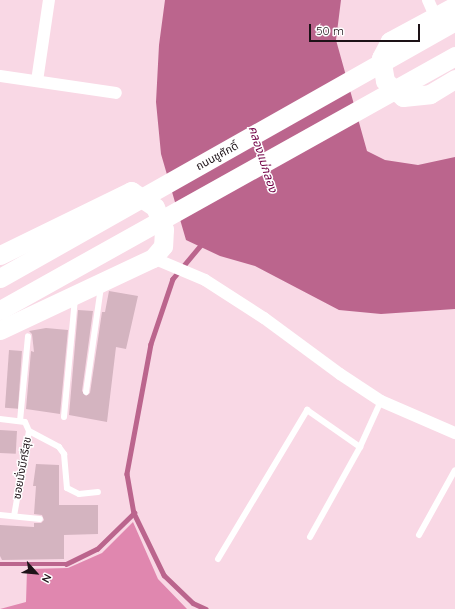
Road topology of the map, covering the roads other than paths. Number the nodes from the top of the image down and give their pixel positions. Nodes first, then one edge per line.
1 (48, 0) edge
2 (455, 6) edge
3 (432, 8) edge
4 (455, 21) edge
5 (455, 56) edge
6 (0, 76) edge
7 (455, 79) edge
8 (37, 81) junction
9 (116, 93) dead end
10 (0, 255) edge
11 (161, 261) junction
12 (0, 278) edge
13 (102, 283) junction
14 (76, 294) junction
15 (0, 310) edge
16 (0, 330) edge
17 (28, 336) dead end
18 (86, 392) dead end
19 (381, 401) junction
20 (64, 417) dead end
21 (0, 419) edge
22 (20, 421) junction
23 (29, 431) junction
24 (455, 433) edge
25 (360, 447) junction
26 (455, 470) edge
27 (98, 492) dead end
28 (0, 515) edge
29 (14, 516) junction
30 (40, 519) dead end
31 (420, 535) dead end
32 (310, 537) dead end
33 (218, 559) dead end

1 - 8 street
2 - 3 main road
3 - 7 main road
4 - 12 main road, ถนนชูศักดิ์
5 - 15 main road
6 - 8 street
8 - 9 street
10 - 11 main road
11 - 13 main road
11 - 19 street
13 - 14 main road
13 - 18 lane
14 - 16 main road
14 - 20 lane
17 - 22 lane
19 - 24 street
19 - 25 lane
21 - 22 lane, ซอยมั่งมีศรีสุข
22 - 23 lane, ซอยมั่งมีศรีสุข
23 - 27 lane
23 - 29 lane, ซอยมั่งมีศรีสุข
25 - 32 lane
25 - 33 lane
26 - 31 lane
28 - 29 lane
29 - 30 lane

